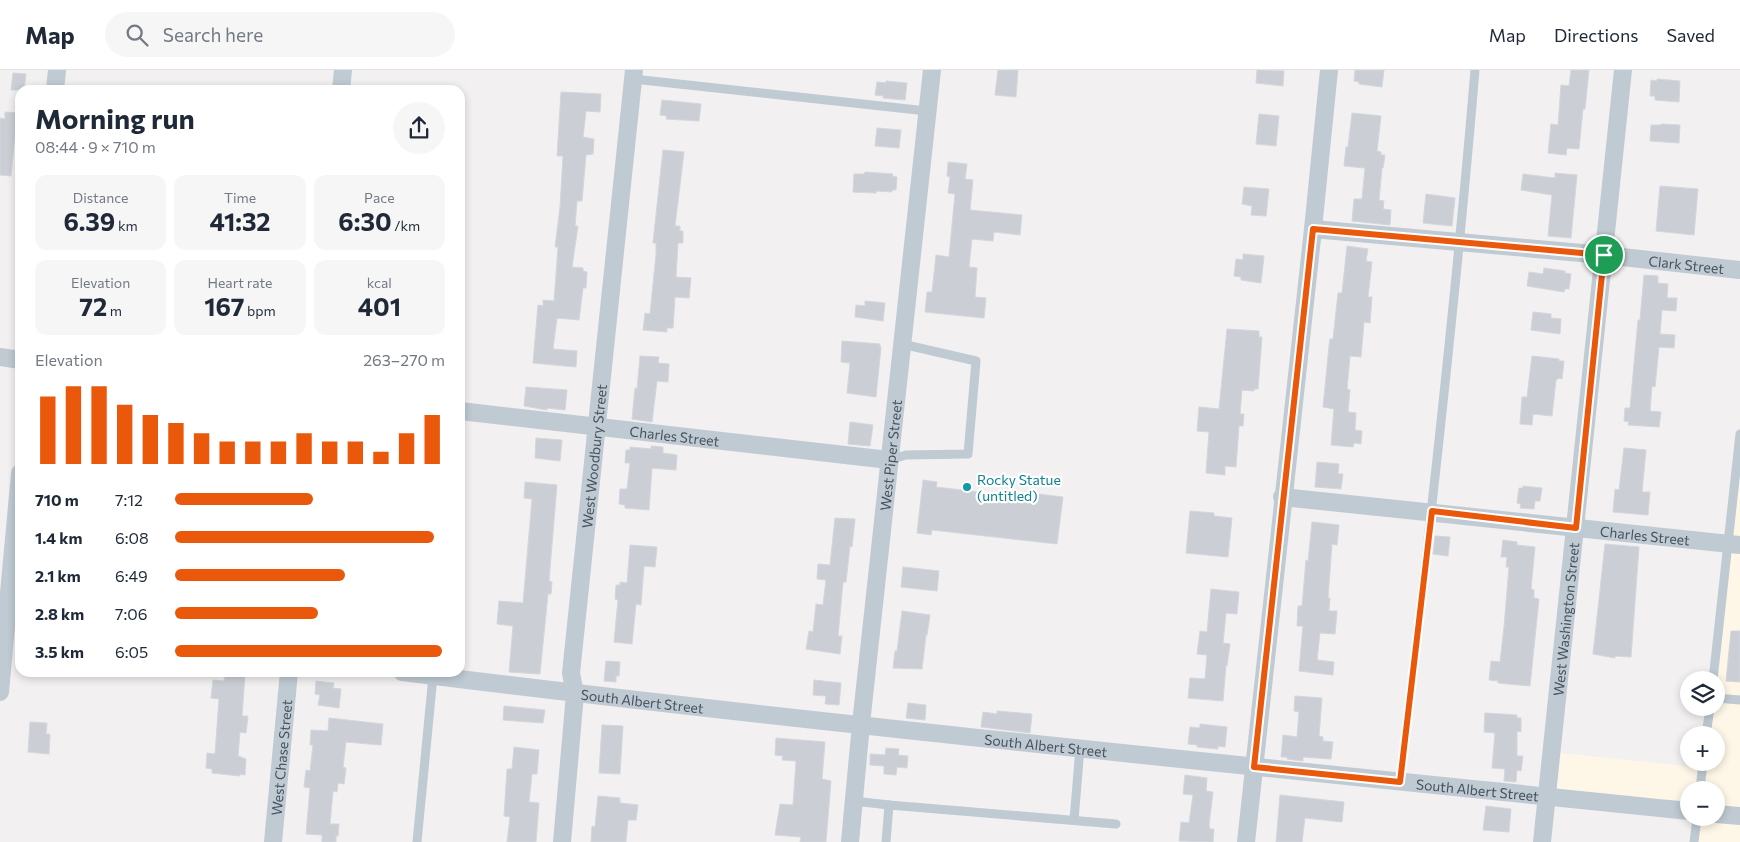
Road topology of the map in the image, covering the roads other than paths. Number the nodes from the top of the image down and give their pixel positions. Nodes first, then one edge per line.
1 (57, 70) edge
2 (343, 70) edge
3 (932, 70) edge
4 (1329, 70) edge
5 (1475, 70) edge
6 (1623, 70) edge
7 (634, 74) edge
8 (56, 85) edge
9 (342, 85) edge
10 (927, 111) junction
11 (1313, 229) junction
12 (1460, 243) junction
13 (1604, 255) junction
14 (1740, 270) edge
15 (902, 344) junction
16 (0, 357) edge
17 (15, 359) edge
18 (465, 412) edge
19 (597, 425) junction
20 (1740, 434) edge
21 (889, 460) junction
22 (1282, 497) junction
23 (1432, 511) junction
24 (1576, 528) junction
25 (15, 543) edge
26 (1734, 544) edge
27 (9, 628) edge
28 (1714, 671) edge
29 (289, 677) edge
30 (433, 677) edge
31 (441, 677) edge
32 (0, 692) edge
33 (575, 694) junction
34 (1725, 699) edge
35 (1740, 700) edge
36 (861, 724) junction
37 (1080, 748) junction
38 (1254, 767) junction
39 (1400, 782) junction
40 (1547, 796) junction
41 (854, 801) junction
42 (889, 805) junction
43 (1680, 810) edge
44 (1725, 815) edge
45 (1740, 816) edge
46 (1074, 820) junction
47 (1116, 824) dead end
48 (1696, 826) edge
49 (274, 842) edge
50 (417, 842) edge
51 (562, 842) edge
52 (850, 842) edge
53 (886, 842) edge
54 (1246, 842) edge
55 (1542, 842) edge
56 (1694, 842) edge

1 - 8 street
2 - 9 street
3 - 10 street, West Piper Street
4 - 11 street
5 - 12 lane
6 - 13 street, West Washington Street
7 - 10 lane
7 - 19 street, West Woodbury Street
10 - 15 street, West Piper Street
11 - 12 street, Clark Street
11 - 22 street
12 - 13 street, Clark Street
12 - 23 lane
13 - 14 street, Clark Street
13 - 24 street, West Washington Street
15 - 21 street, West Piper Street
15 - 21 lane
16 - 17 street
18 - 19 street, Charles Street
19 - 21 street, Charles Street
19 - 33 street, West Woodbury Street
20 - 26 lane
21 - 36 street, West Piper Street
22 - 23 street, Charles Street
22 - 38 street
23 - 24 street, Charles Street
23 - 39 lane
24 - 26 street, Charles Street
24 - 40 street, West Washington Street
25 - 27 street
26 - 28 lane
27 - 32 street
29 - 49 street, West Chase Street
30 - 50 lane
31 - 33 street, South Albert Street
33 - 36 street, South Albert Street
33 - 51 street, West Woodbury Street
34 - 35 lane
36 - 37 street, South Albert Street
36 - 41 street, West Piper Street
37 - 38 street, South Albert Street
37 - 46 lane
38 - 39 street, South Albert Street
38 - 54 street
39 - 40 street, South Albert Street
40 - 43 street, South Albert Street
40 - 55 street, West Washington Street
41 - 42 lane
41 - 52 street, West Piper Street
42 - 46 lane
42 - 53 lane
44 - 45 street
46 - 47 lane
48 - 56 lane

